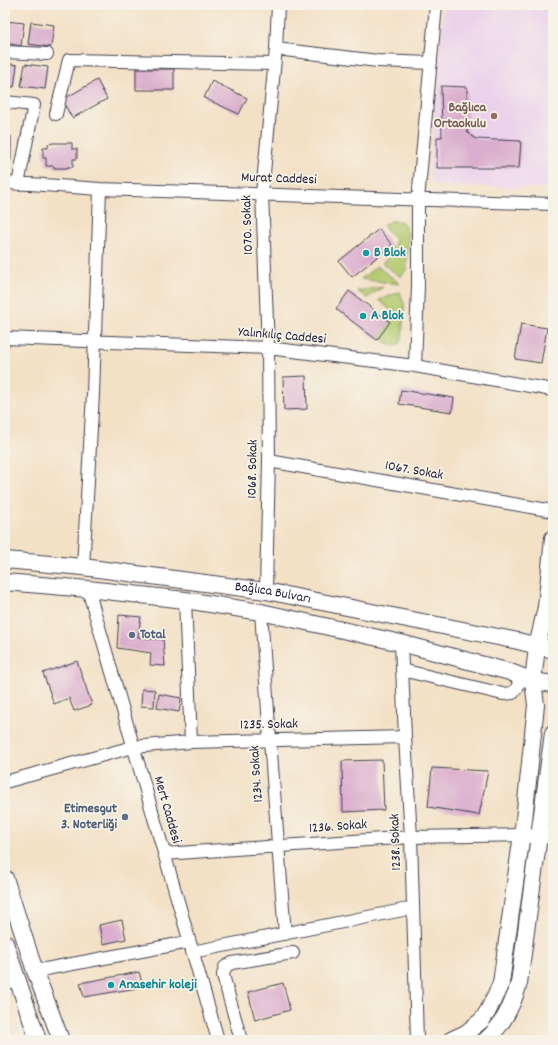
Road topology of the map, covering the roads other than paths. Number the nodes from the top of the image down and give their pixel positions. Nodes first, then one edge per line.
1 (278, 5) edge
2 (436, 5) edge
3 (276, 49) junction
4 (5, 52) edge
5 (47, 54) dead end
6 (431, 63) junction
7 (274, 64) junction
8 (5, 102) edge
9 (56, 114) dead end
10 (5, 184) edge
11 (18, 184) junction
12 (100, 189) junction
13 (262, 193) junction
14 (418, 200) junction
15 (553, 204) edge
16 (5, 338) edge
17 (95, 341) junction
18 (268, 348) junction
19 (415, 366) junction
20 (553, 390) edge
21 (269, 461) junction
22 (553, 511) edge
23 (553, 538) edge
24 (5, 560) edge
25 (83, 567) junction
26 (5, 582) edge
27 (88, 589) junction
28 (266, 591) junction
29 (185, 600) junction
30 (262, 612) junction
31 (401, 643) junction
32 (537, 647) junction
33 (553, 650) edge
34 (402, 670) junction
35 (527, 678) junction
36 (553, 684) edge
37 (553, 733) edge
38 (405, 737) junction
39 (270, 740) junction
40 (191, 742) junction
41 (133, 747) junction
42 (5, 782) edge
43 (523, 835) junction
44 (412, 837) junction
45 (546, 837) edge
46 (278, 846) junction
47 (164, 854) junction
48 (5, 878) edge
49 (413, 908) junction
50 (285, 934) junction
51 (5, 943) edge
52 (191, 947) junction
53 (293, 953) dead end
54 (35, 971) junction
55 (11, 982) edge
56 (233, 1014) junction
57 (212, 1019) junction
58 (492, 1038) edge
59 (38, 1040) edge
60 (61, 1040) edge
61 (218, 1040) edge
62 (240, 1040) edge
63 (417, 1040) edge
64 (451, 1040) edge

1 - 3 street, 1070. Sokak
2 - 6 street
3 - 6 street
3 - 7 street, 1070. Sokak
4 - 5 street
6 - 14 street
7 - 9 street
7 - 13 street, 1070. Sokak
8 - 11 street
10 - 11 street, Murat Caddesi
11 - 12 street, Murat Caddesi
12 - 13 street, Murat Caddesi
12 - 17 street
13 - 14 street, Murat Caddesi
13 - 18 street, 1070. Sokak
14 - 15 street, Murat Caddesi
14 - 19 street
16 - 17 street, Yalınkılıç Caddesi
17 - 18 street, Yalınkılıç Caddesi
17 - 25 street
18 - 19 street, Yalınkılıç Caddesi
18 - 21 street, 1068. Sokak
19 - 20 street, Yalınkılıç Caddesi
21 - 22 street, 1067. Sokak
21 - 28 street, 1068. Sokak
23 - 32 main road
24 - 25 main road, Bağlıca Bulvarı
25 - 28 main road, Bağlıca Bulvarı
26 - 27 main road, Bağlıca Bulvarı
27 - 29 main road, Bağlıca Bulvarı
27 - 41 street, Mert Caddesi
28 - 32 main road, Bağlıca Bulvarı
29 - 30 main road, Bağlıca Bulvarı
29 - 40 street
30 - 31 main road, Bağlıca Bulvarı
30 - 39 street, 1234. Sokak
31 - 34 street, 1238. Sokak
31 - 35 main road, Bağlıca Bulvarı
32 - 33 main road, Bağlıca Bulvarı
32 - 35 main road
34 - 35 street
34 - 38 street, 1238. Sokak
35 - 36 main road, Bağlıca Bulvarı
35 - 43 main road
37 - 45 main road
38 - 39 street, 1235. Sokak
38 - 44 street, 1238. Sokak
39 - 40 street, 1235. Sokak
39 - 46 street, 1234. Sokak
40 - 41 street, 1235. Sokak
41 - 42 street, 1235. Sokak
41 - 47 street, Mert Caddesi
43 - 44 street, 1236. Sokak
43 - 45 street, 1236. Sokak
43 - 64 main road
44 - 46 street, 1236. Sokak
44 - 49 street, 1238. Sokak
45 - 58 main road
46 - 47 street, 1236. Sokak
46 - 50 street, 1234. Sokak
47 - 52 street, Mert Caddesi
48 - 54 main road
49 - 50 street
49 - 63 street, 1238. Sokak
50 - 52 street
51 - 55 main road
52 - 54 street
52 - 57 street, Mert Caddesi
53 - 56 street
54 - 60 main road
55 - 59 main road
56 - 57 street
56 - 62 street
57 - 61 street, Mert Caddesi

